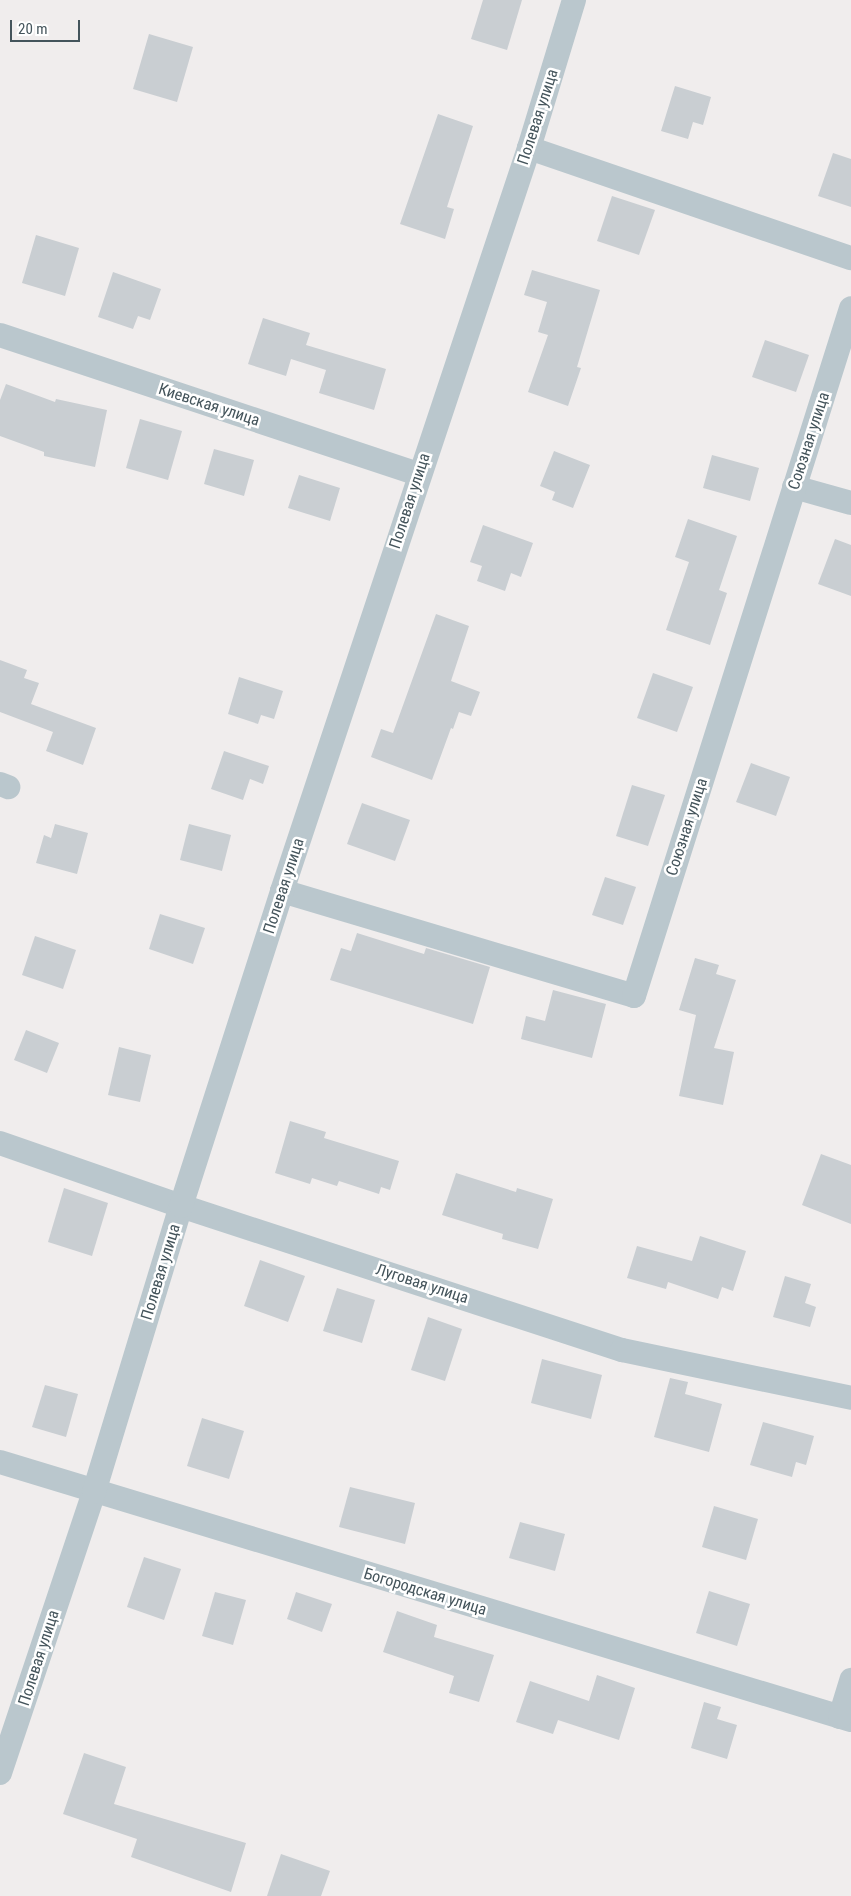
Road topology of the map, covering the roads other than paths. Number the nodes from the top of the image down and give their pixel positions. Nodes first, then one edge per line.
1 (574, 0) edge
2 (529, 148) junction
3 (851, 258) edge
4 (851, 308) edge
5 (0, 335) edge
6 (419, 474) junction
7 (794, 487) junction
8 (851, 504) edge
9 (282, 891) junction
10 (0, 1143) edge
11 (181, 1206) junction
12 (851, 1398) edge
13 (0, 1462) edge
14 (94, 1492) junction
15 (851, 1680) edge
16 (846, 1719) edge
17 (0, 1774) edge

1 - 2 street, Полевая улица
2 - 3 street
2 - 6 street, Полевая улица
4 - 7 street, Союзная улица
5 - 6 street, Киевская улица
6 - 9 street, Полевая улица
7 - 8 street
7 - 9 street, Союзная улица
9 - 11 street, Полевая улица
10 - 11 street, Луговая улица
11 - 12 street, Луговая улица
11 - 14 street, Полевая улица
13 - 14 street, Богородская улица
14 - 16 street, Богородская улица
14 - 17 street, Полевая улица
15 - 16 street

